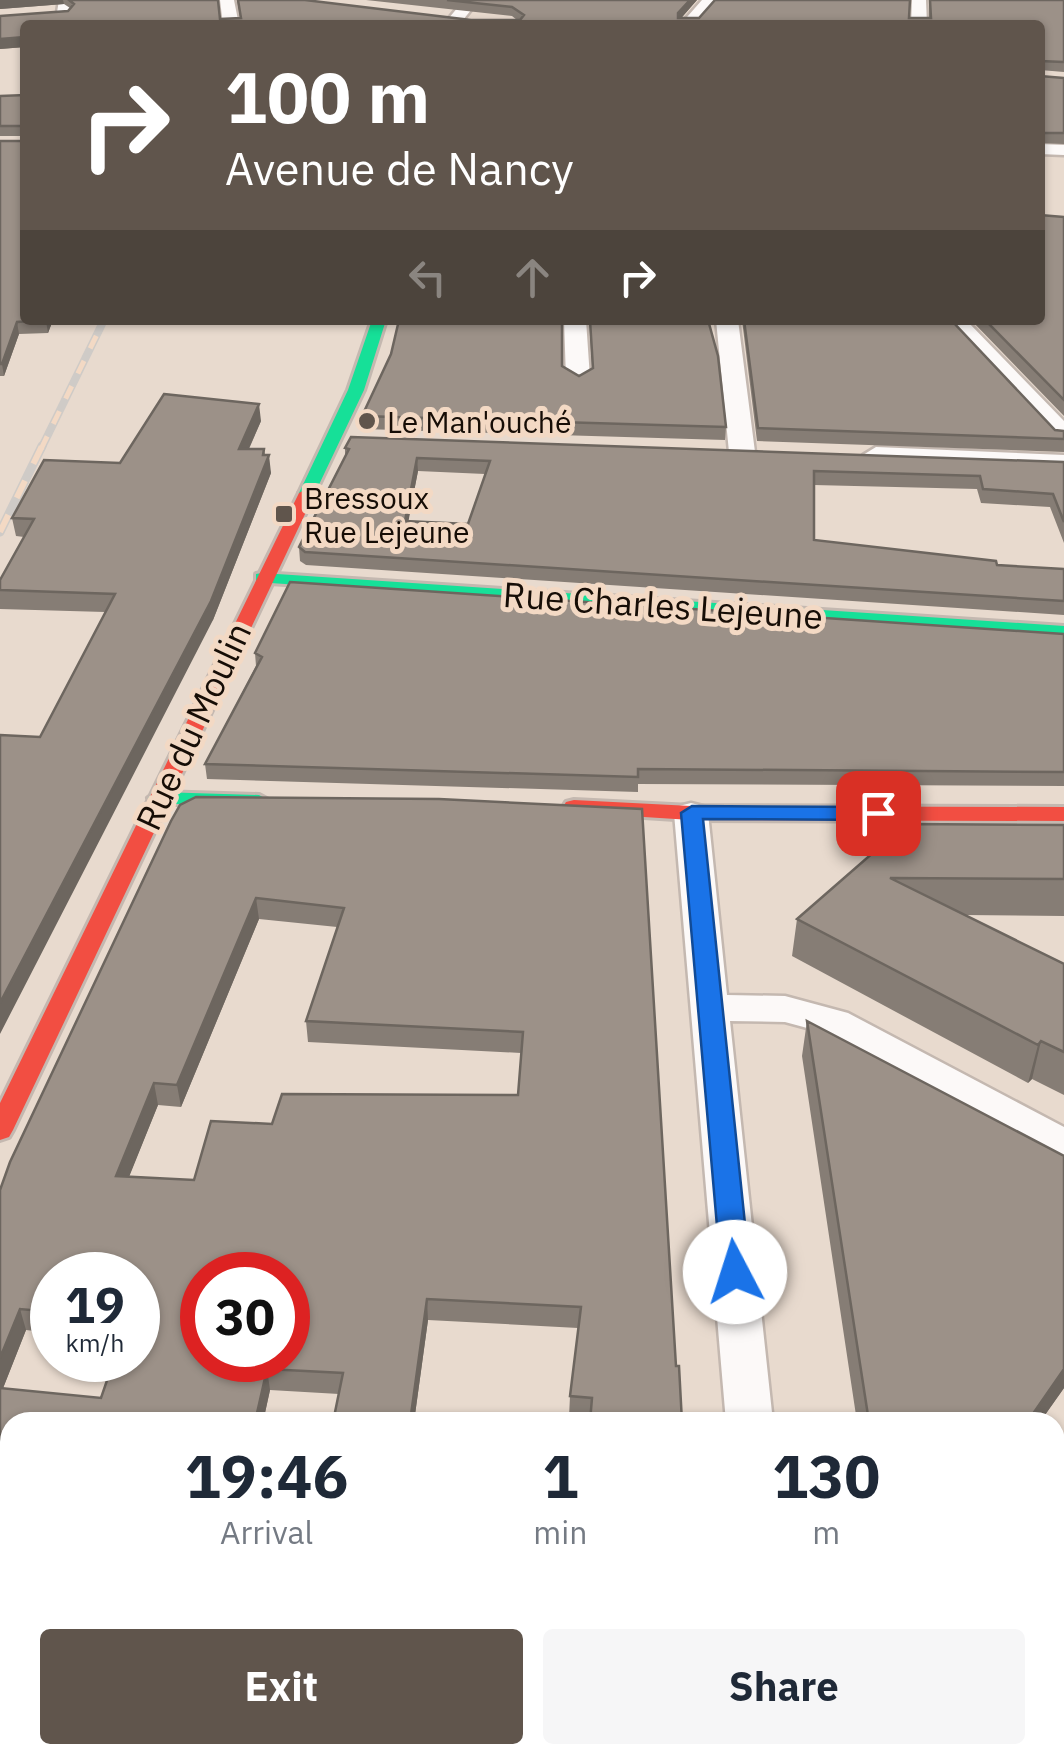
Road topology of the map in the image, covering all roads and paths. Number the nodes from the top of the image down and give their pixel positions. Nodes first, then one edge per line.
1 (472, 0) edge
2 (710, 0) edge
3 (449, 20) edge
4 (692, 20) edge
5 (378, 325) edge
6 (574, 325) edge
7 (728, 325) edge
8 (959, 325) edge
9 (578, 378) edge
10 (1064, 434) edge
11 (742, 452) edge
12 (859, 455) edge
13 (1064, 462) edge
14 (262, 578) junction
15 (1064, 632) edge
16 (159, 798) junction
17 (286, 801) edge
18 (554, 806) edge
19 (692, 813) junction
20 (1064, 814) edge
21 (710, 1008) junction
22 (0, 1130) edge
23 (1064, 1146) edge
24 (749, 1412) edge

1 - 3 street
2 - 4 street
5 - 14 street, Rue du Moulin
6 - 9 street
7 - 11 street
8 - 10 street
12 - 13 street
14 - 15 street, Rue Charles Lejeune
14 - 16 street, Rue du Moulin
16 - 17 street
16 - 22 street, Rue du Moulin
18 - 19 street
19 - 20 street
19 - 21 street
21 - 23 street
21 - 24 street

